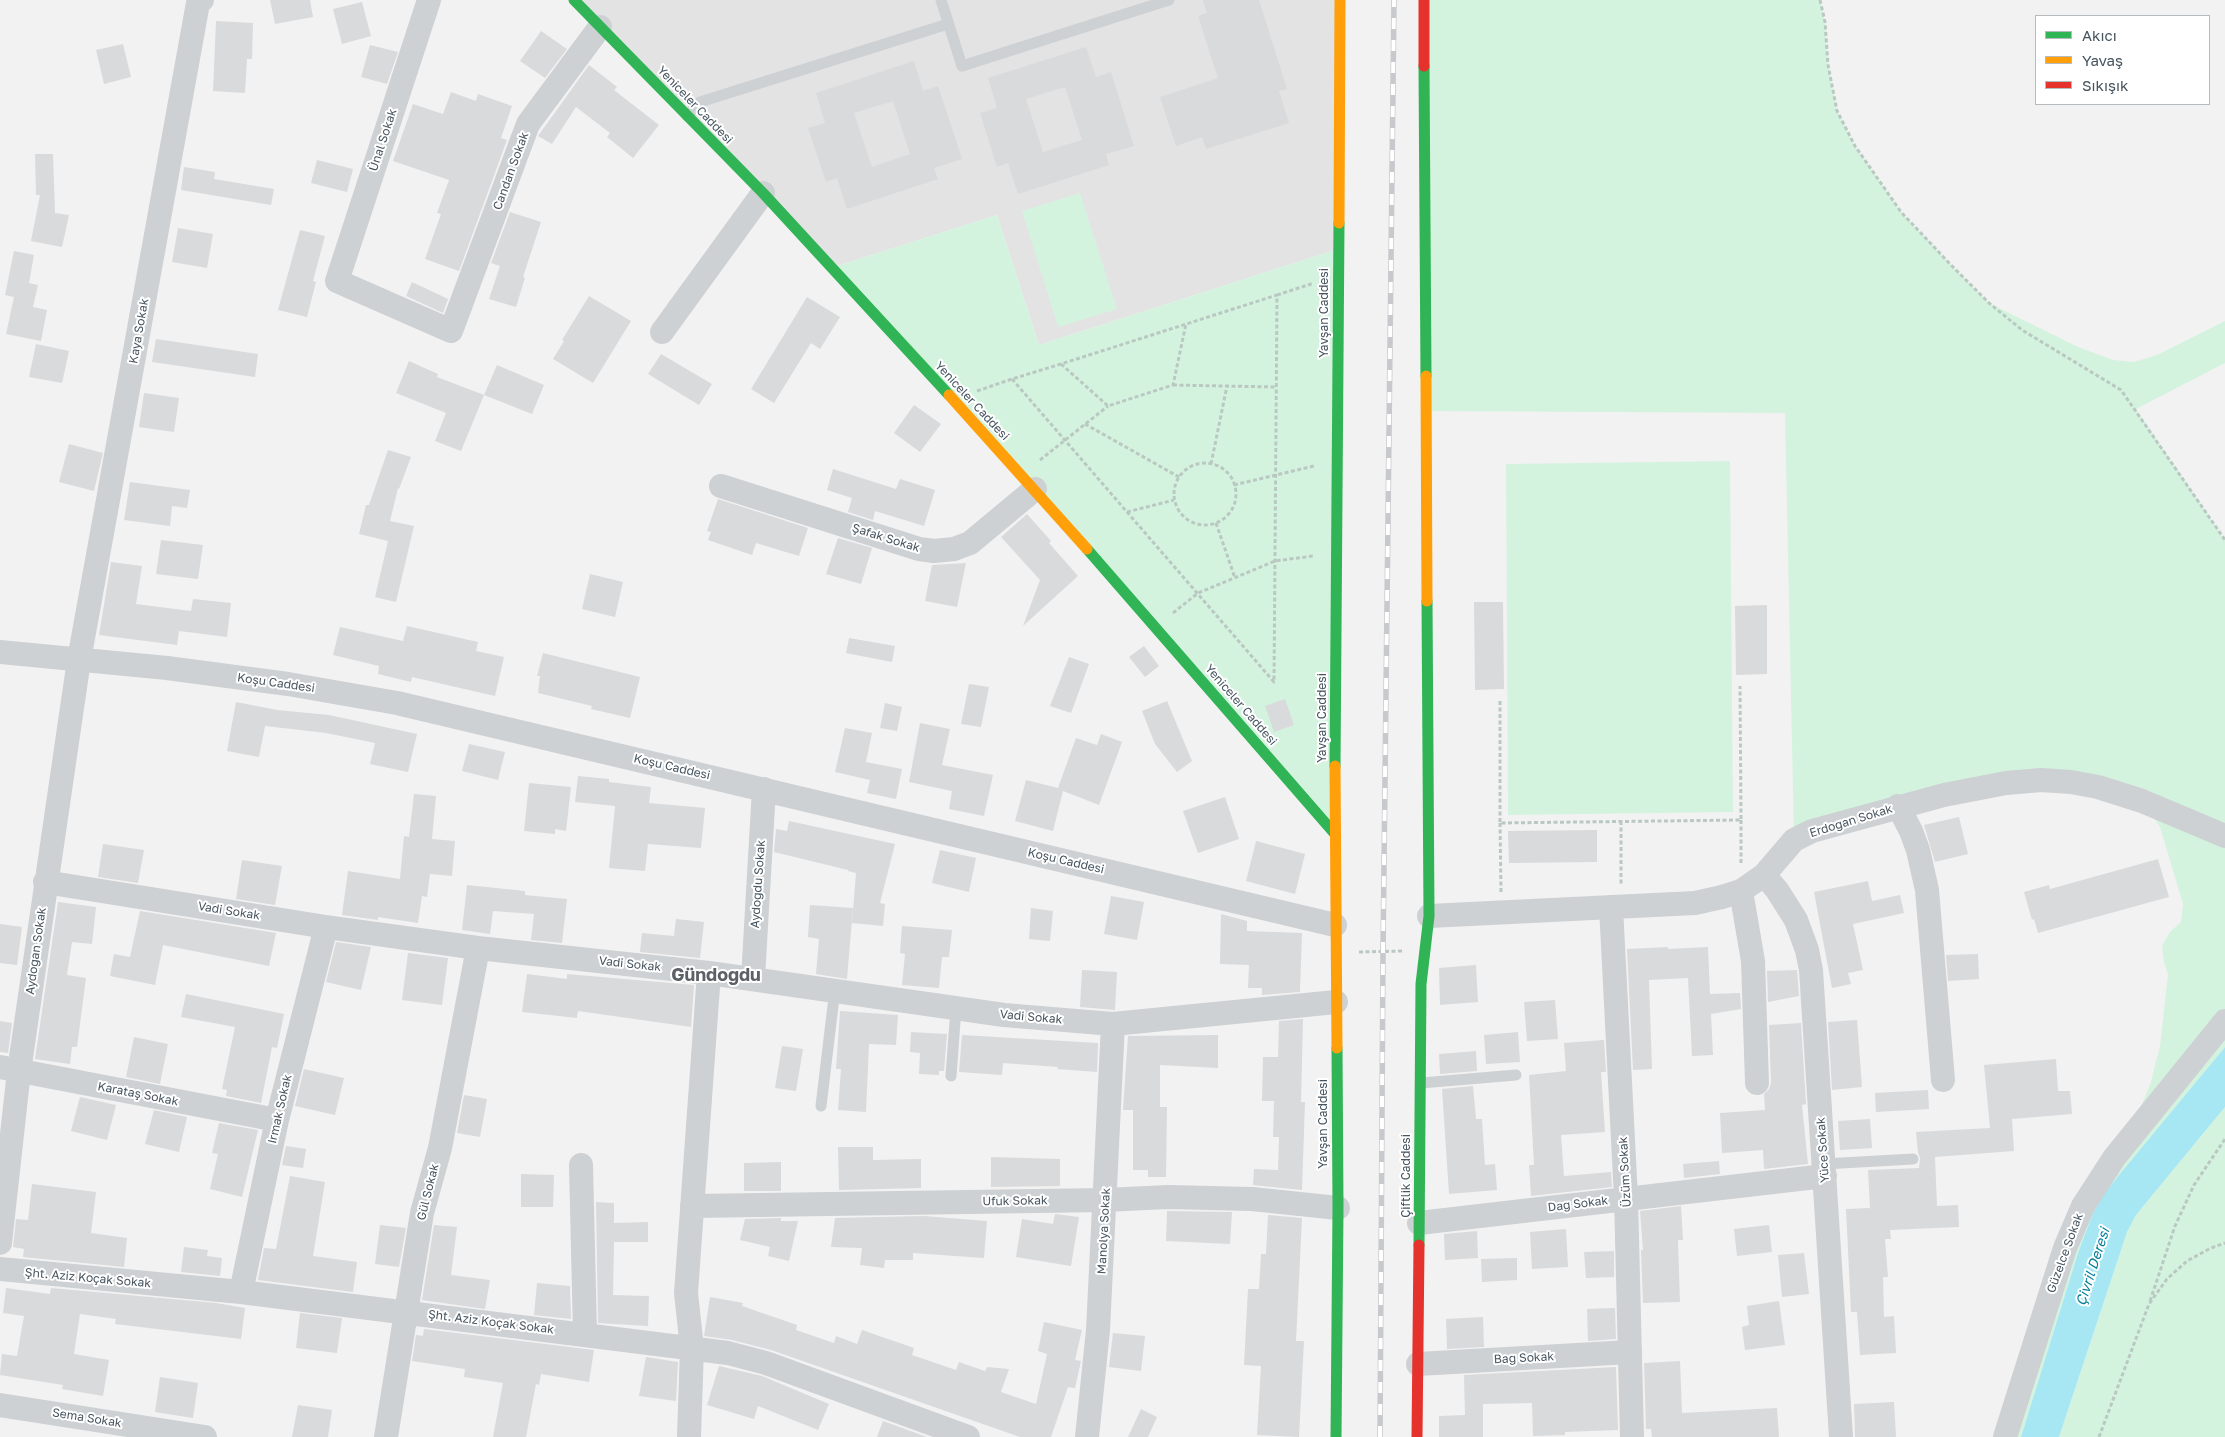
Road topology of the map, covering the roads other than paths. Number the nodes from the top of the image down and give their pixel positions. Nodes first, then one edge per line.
1 (429, 0) edge
2 (574, 0) edge
3 (941, 0) edge
4 (1169, 0) edge
5 (1340, 0) edge
6 (1424, 0) edge
7 (200, 2) edge
8 (948, 24) junction
9 (600, 27) junction
10 (687, 116) junction
11 (763, 193) junction
12 (451, 331) joint
13 (662, 332) dead end
14 (1029, 482) junction
15 (722, 486) dead end
16 (0, 652) edge
17 (80, 660) junction
18 (764, 789) junction
19 (1898, 806) junction
20 (1335, 834) junction
21 (2225, 836) edge
22 (1764, 875) junction
23 (45, 882) junction
24 (1741, 891) junction
25 (1616, 907) junction
26 (1428, 916) junction
27 (1335, 926) junction
28 (326, 927) junction
29 (478, 948) junction
30 (709, 973) junction
31 (752, 978) junction
32 (835, 989) junction
33 (1336, 1002) junction
34 (956, 1008) junction
35 (2225, 1021) edge
36 (1113, 1024) junction
37 (9, 1069) edge
38 (1516, 1075) dead end
39 (951, 1076) dead end
40 (1943, 1080) dead end
41 (1757, 1082) dead end
42 (1421, 1083) junction
43 (821, 1106) dead end
44 (277, 1120) junction
45 (6, 1138) edge
46 (1913, 1159) dead end
47 (581, 1165) dead end
48 (1825, 1170) junction
49 (1626, 1198) junction
50 (1105, 1200) junction
51 (692, 1206) junction
52 (1338, 1208) junction
53 (1420, 1222) junction
54 (0, 1243) edge
55 (0, 1269) edge
56 (241, 1292) junction
57 (407, 1312) junction
58 (584, 1334) junction
59 (692, 1348) junction
60 (1630, 1352) junction
61 (1418, 1364) junction
62 (0, 1404) edge
63 (205, 1437) edge
64 (386, 1437) edge
65 (689, 1437) edge
66 (968, 1437) edge
67 (1087, 1437) edge
68 (1336, 1437) edge
69 (1417, 1437) edge
70 (1632, 1437) edge
71 (1840, 1437) edge
72 (2005, 1437) edge

1 - 12 street, Ünal Sokak
2 - 9 street, Yeniceler Caddesi
3 - 8 lane
4 - 8 lane
5 - 20 street, Yavşan Caddesi
6 - 26 street, Çiftlik Caddesi
7 - 17 street, Kaya Sokak
8 - 10 lane
9 - 10 street, Yeniceler Caddesi
9 - 12 street, Candan Sokak
10 - 11 street, Yeniceler Caddesi
11 - 13 street
11 - 14 street, Yeniceler Caddesi
14 - 15 street, Şafak Sokak
14 - 20 street, Yeniceler Caddesi
16 - 17 street, Koşu Caddesi
17 - 18 street, Koşu Caddesi
17 - 23 street, Aydoğan Sokak
18 - 27 street, Koşu Caddesi
18 - 31 street, Aydoğdu Sokak
19 - 21 street, Erdoğan Sokak
19 - 22 street, Erdoğan Sokak
19 - 40 street
20 - 27 street, Yavşan Caddesi
22 - 24 street, Erdoğan Sokak
22 - 48 street, Yüce Sokak
23 - 28 street, Vadi Sokak
23 - 37 street, Aydoğan Sokak
24 - 25 street, Erdoğan Sokak
24 - 41 street
25 - 26 street, Erdoğan Sokak
25 - 49 street, Üzüm Sokak
26 - 42 street, Çiftlik Caddesi
27 - 33 street, Yavşan Caddesi
28 - 29 street, Vadi Sokak
28 - 44 street, Irmak Sokak
29 - 30 street, Vadi Sokak
29 - 57 street, Gül Sokak
30 - 31 street, Vadi Sokak
30 - 51 street
31 - 32 street, Vadi Sokak
32 - 34 street, Vadi Sokak
32 - 43 lane
33 - 36 street, Vadi Sokak
33 - 52 street, Yavşan Caddesi
34 - 36 street, Vadi Sokak
34 - 39 lane
35 - 72 street, Güzelce Sokak
36 - 50 street, Manolya Sokak
37 - 44 street, Karataş Sokak
37 - 45 street, Aydoğan Sokak
38 - 42 lane
42 - 53 street, Çiftlik Caddesi
44 - 56 street, Irmak Sokak
45 - 54 street, Aydoğan Sokak
46 - 48 lane
47 - 58 street
48 - 49 street, Dağ Sokak
48 - 71 street, Yüce Sokak
49 - 53 street, Dağ Sokak
49 - 60 street, Üzüm Sokak
50 - 51 street, Ufuk Sokak
50 - 52 street, Ufuk Sokak
50 - 67 street, Manolya Sokak
51 - 59 street
52 - 68 street, Yavşan Caddesi
53 - 61 street, Çiftlik Caddesi
55 - 56 street, Şht. Aziz Koçak Sokak
56 - 57 street, Şht. Aziz Koçak Sokak
57 - 58 street, Şht. Aziz Koçak Sokak
57 - 64 street, Gül Sokak
58 - 59 street, Şht. Aziz Koçak Sokak
59 - 65 street
59 - 66 street, Şht. Aziz Koçak Sokak
60 - 61 street, Bağ Sokak
60 - 70 street, Üzüm Sokak
61 - 69 street, Çiftlik Caddesi
62 - 63 street, Sema Sokak

